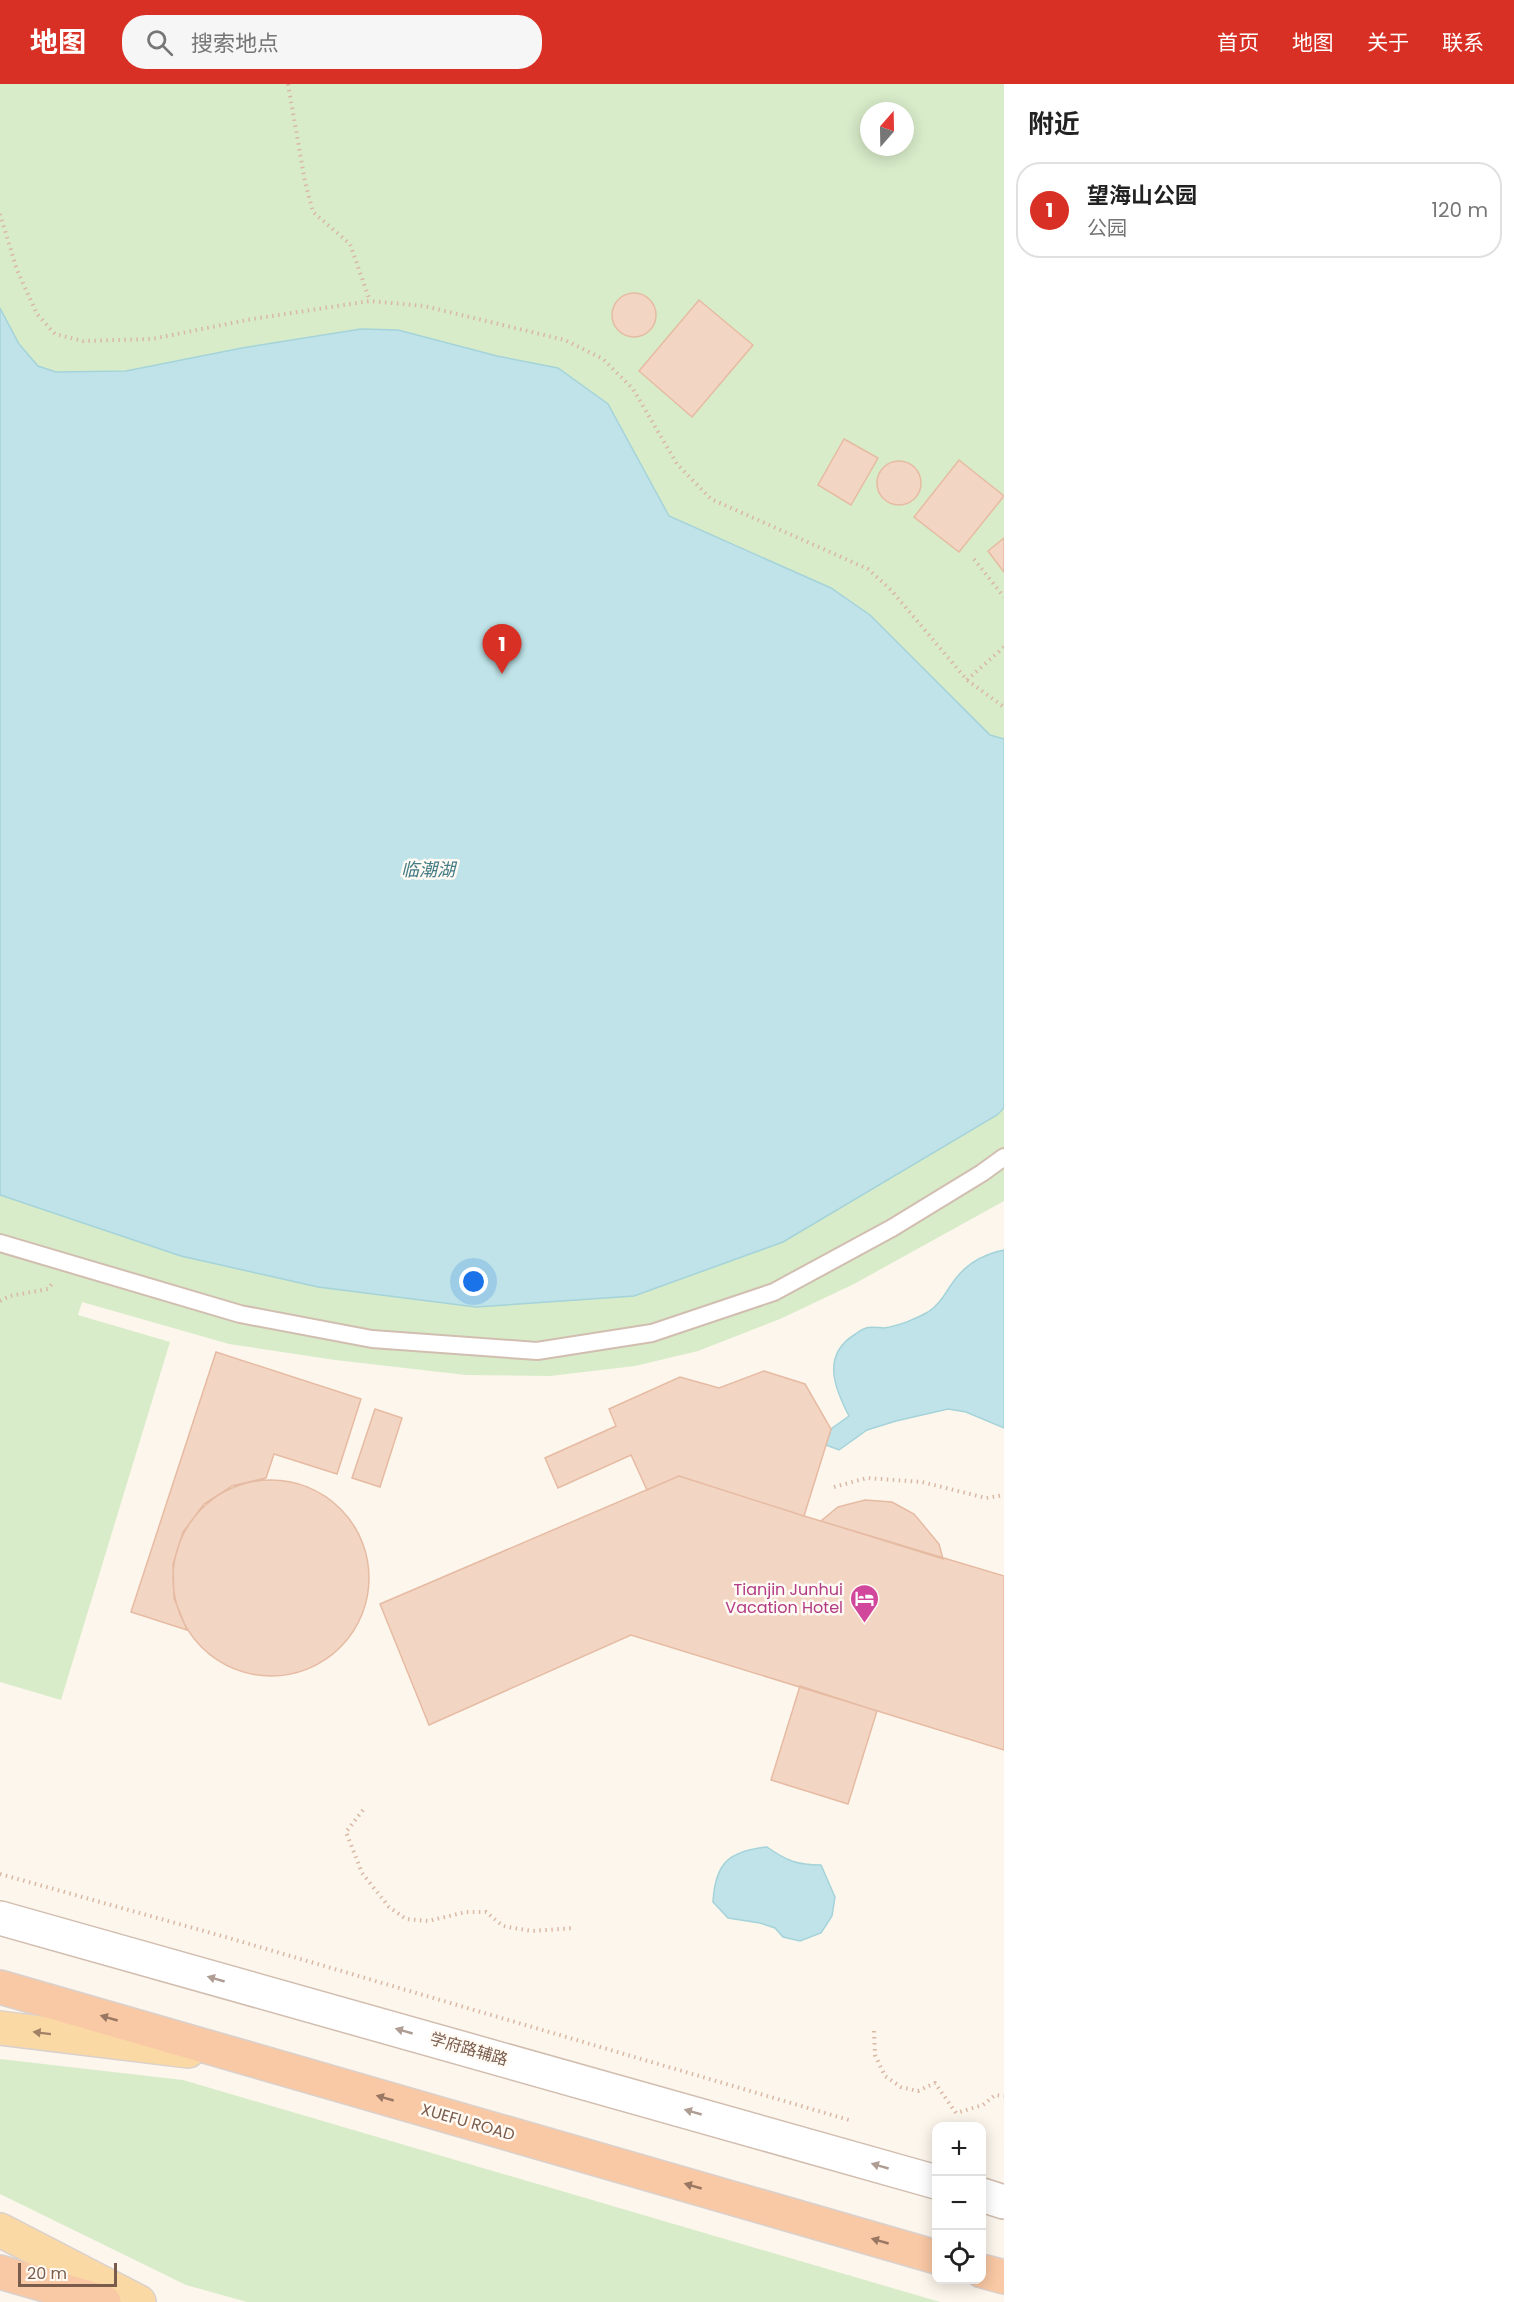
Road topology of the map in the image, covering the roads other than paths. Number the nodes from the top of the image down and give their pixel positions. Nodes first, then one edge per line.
1 (1004, 1157) edge
2 (0, 1243) edge
3 (0, 1918) edge
4 (0, 1987) edge
5 (0, 2028) edge
6 (246, 2058) junction
7 (932, 2181) edge
8 (986, 2197) edge
9 (1004, 2202) edge
10 (0, 2230) edge
11 (932, 2257) edge
12 (0, 2272) edge
13 (986, 2272) edge
14 (1004, 2277) edge
15 (104, 2302) edge
16 (139, 2302) edge

1 - 2 lane
7 -> 3 street, 学府路辅路
6 -> 4 highway, XUEFU ROAD
6 -> 5 main road
11 -> 6 highway, XUEFU ROAD
8 - 9 street
10 - 16 main road
12 - 15 highway
13 - 14 highway

